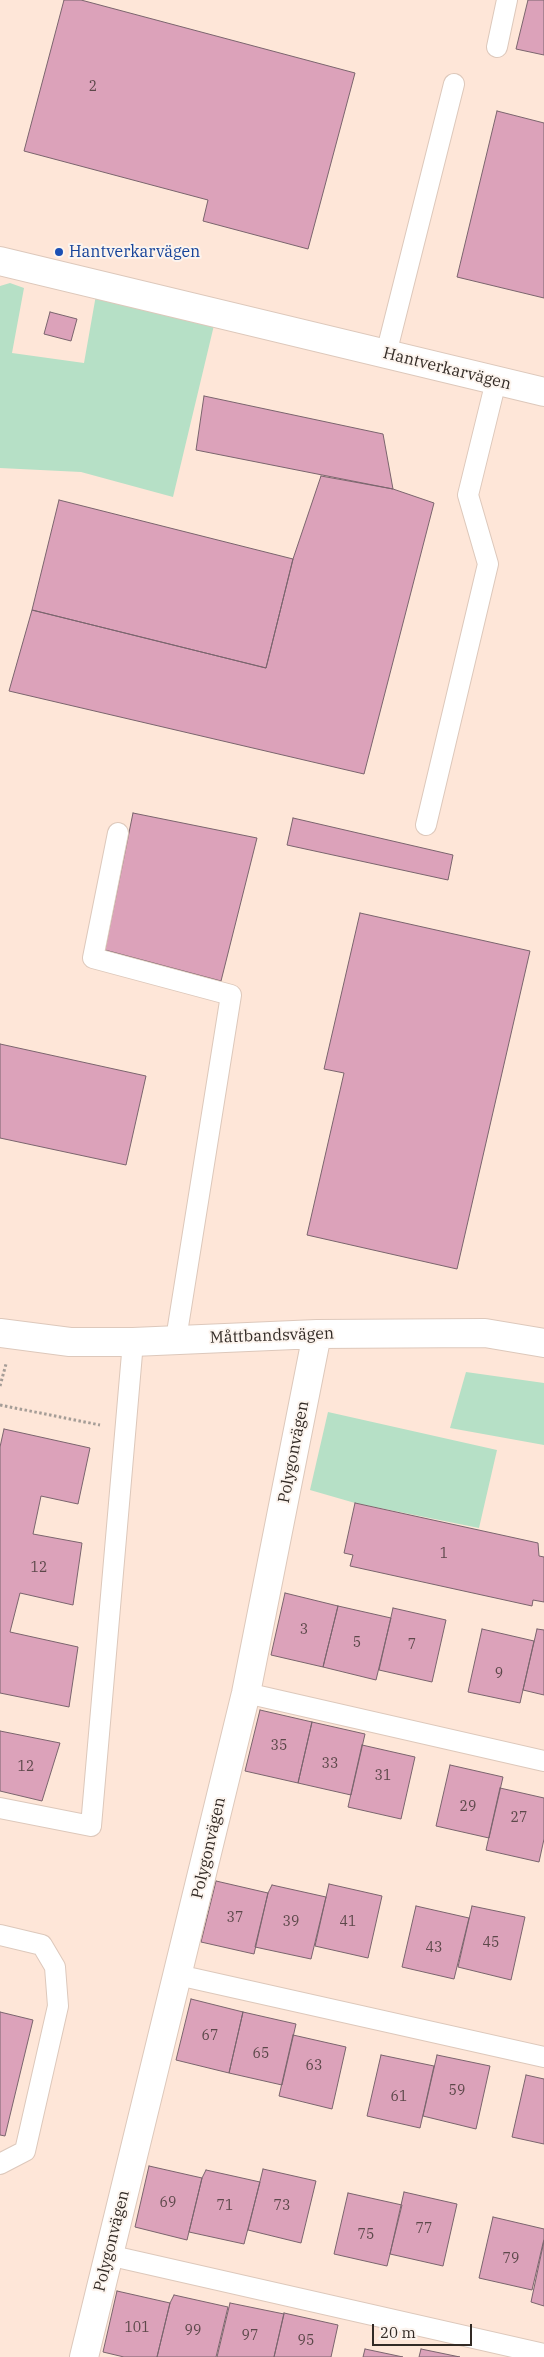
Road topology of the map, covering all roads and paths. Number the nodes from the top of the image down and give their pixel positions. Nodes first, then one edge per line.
1 (507, 0) edge
2 (497, 48) dead end
3 (454, 84) dead end
4 (0, 261) edge
5 (386, 354) junction
6 (496, 381) junction
7 (544, 392) edge
8 (426, 825) dead end
9 (118, 833) dead end
10 (0, 1333) edge
11 (317, 1334) junction
12 (176, 1339) junction
13 (133, 1342) junction
14 (544, 1343) edge
15 (0, 1406) edge
16 (126, 1430) junction
17 (246, 1693) junction
18 (544, 1761) edge
19 (0, 1808) edge
20 (0, 1935) edge
21 (178, 1975) junction
22 (544, 2056) edge
23 (0, 2164) edge
24 (108, 2255) junction
25 (544, 2354) edge
26 (84, 2357) edge

1 - 2 lane
3 - 5 lane
4 - 5 street, Hantverkarvägen
5 - 6 street, Hantverkarvägen
6 - 7 street, Hantverkarvägen
6 - 8 lane
9 - 12 lane
10 - 13 street, Måttbandsvägen
11 - 12 street, Måttbandsvägen
11 - 14 street, Måttbandsvägen
11 - 17 street, Polygonvägen
12 - 13 street, Måttbandsvägen
13 - 16 lane
15 - 16 path
16 - 19 lane
17 - 18 lane
17 - 21 street, Polygonvägen
20 - 23 lane
21 - 22 lane
21 - 24 street, Polygonvägen
24 - 25 lane
24 - 26 street, Polygonvägen

